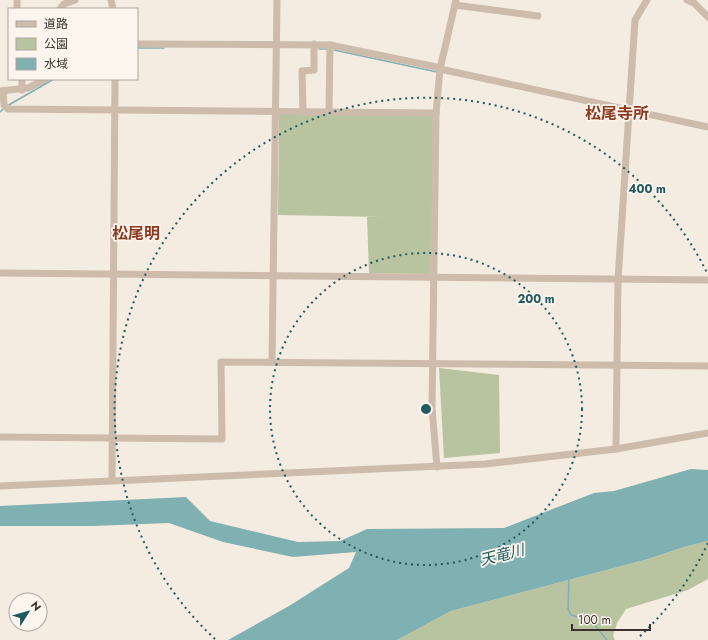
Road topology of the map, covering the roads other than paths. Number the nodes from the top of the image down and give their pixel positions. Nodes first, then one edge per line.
1 (75, 0) edge
2 (277, 0) edge
3 (647, 0) edge
4 (687, 0) edge
5 (456, 2) edge
6 (61, 8) edge
7 (538, 16) dead end
8 (708, 17) edge
9 (138, 44) edge
10 (314, 44) junction
11 (330, 45) junction
12 (276, 46) junction
13 (441, 68) junction
14 (22, 80) edge
15 (44, 80) edge
16 (115, 80) edge
17 (22, 90) junction
18 (1, 91) edge
19 (115, 110) junction
20 (630, 110) junction
21 (276, 111) junction
22 (303, 111) junction
23 (329, 111) junction
24 (436, 113) junction
25 (708, 127) edge
26 (0, 273) edge
27 (114, 274) junction
28 (273, 276) junction
29 (434, 277) junction
30 (618, 280) junction
31 (708, 280) edge
32 (272, 362) junction
33 (433, 362) junction
34 (617, 366) junction
35 (708, 366) edge
36 (708, 433) edge
37 (0, 436) edge
38 (112, 438) junction
39 (616, 449) junction
40 (436, 467) junction
41 (112, 480) junction
42 (0, 486) edge

1 - 6 street
2 - 12 street
3 - 20 street
4 - 8 street
5 - 7 street
5 - 13 street
9 - 12 street
10 - 11 street
10 - 12 street
10 - 22 street
11 - 13 street
11 - 23 street
12 - 21 street
13 - 20 street
13 - 24 street
14 - 17 street
15 - 17 street
16 - 19 street
17 - 18 street
18 - 19 street
19 - 21 street
19 - 27 street
20 - 25 street
20 - 30 street
21 - 22 street
21 - 28 street
22 - 23 street
23 - 24 street
24 - 29 street
26 - 27 street
27 - 28 street
27 - 38 street
28 - 29 street
28 - 32 street
29 - 30 street
29 - 33 street
30 - 31 street
30 - 34 street
32 - 33 street
32 - 38 street
33 - 34 street
33 - 40 street
34 - 35 street
34 - 39 street
36 - 39 street
37 - 38 street
38 - 41 street
39 - 40 street
40 - 41 street
41 - 42 street

